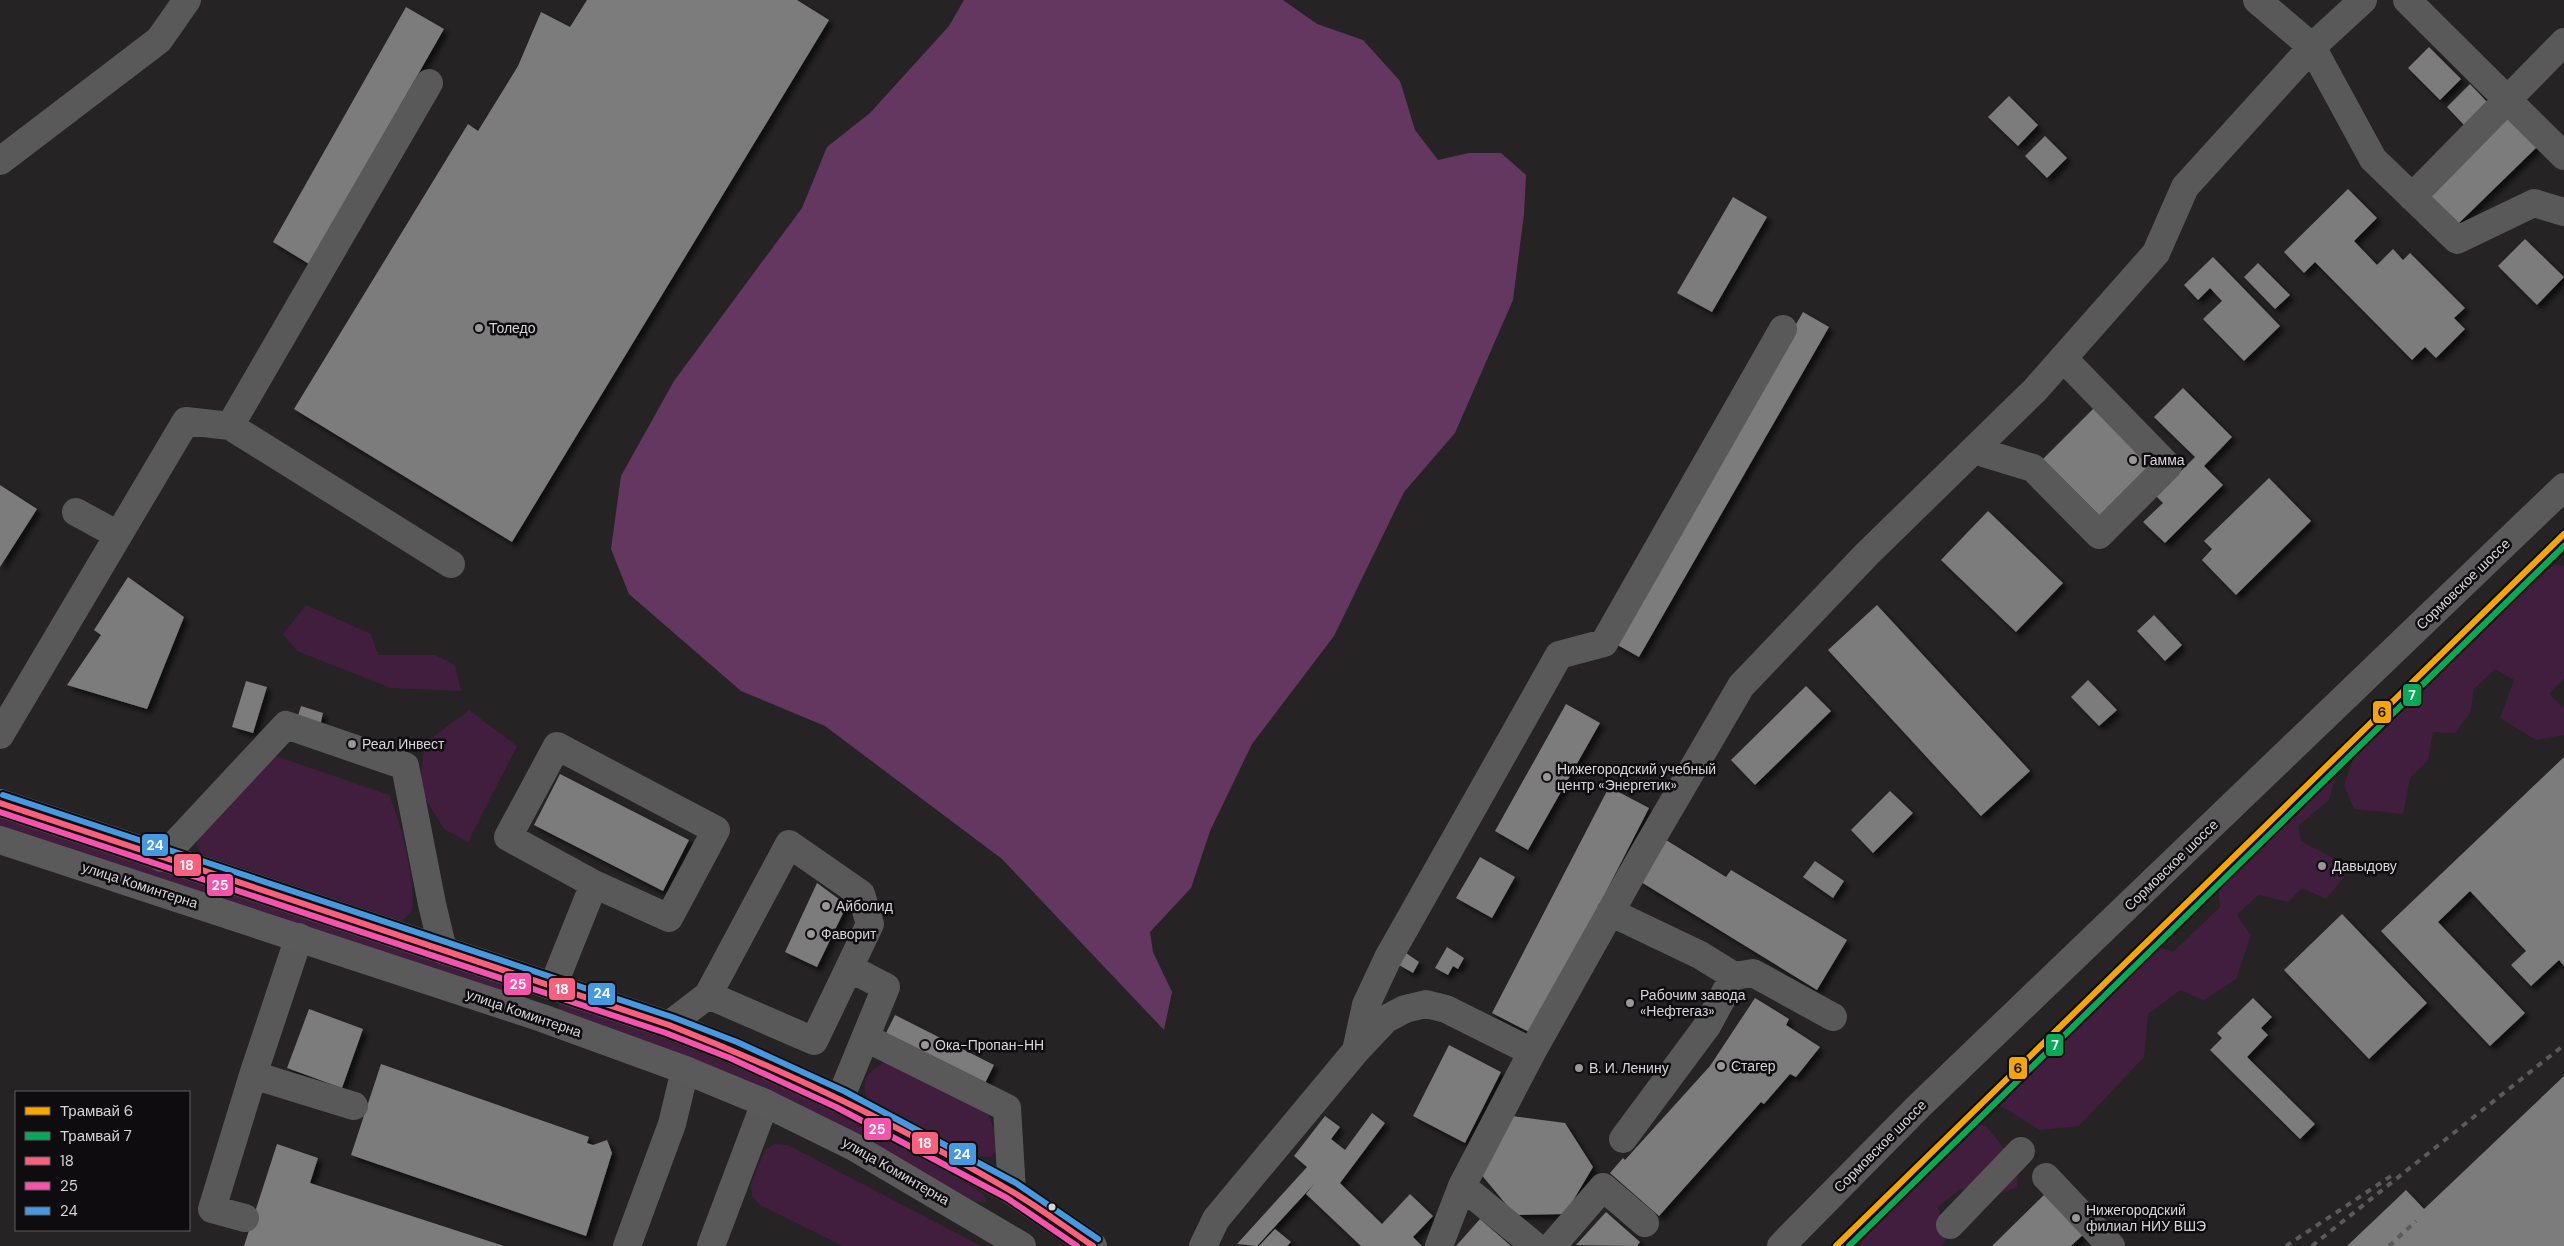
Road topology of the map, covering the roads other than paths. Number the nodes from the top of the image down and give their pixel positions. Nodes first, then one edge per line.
1 (187, 0) edge
2 (2257, 0) edge
3 (2363, 0) edge
4 (2407, 0) edge
5 (2564, 42) edge
6 (2312, 47) junction
7 (429, 83) dead end
8 (2508, 99) junction
9 (2564, 156) edge
10 (0, 161) edge
11 (2412, 197) junction
12 (2564, 212) edge
13 (1783, 329) dead end
14 (2063, 358) junction
15 (230, 426) junction
16 (1974, 450) junction
17 (2564, 486) edge
18 (76, 512) dead end
19 (118, 535) junction
20 (451, 564) dead end
21 (0, 735) edge
22 (0, 803) edge
23 (0, 840) edge
24 (162, 858) junction
25 (594, 884) junction
26 (1610, 912) junction
27 (298, 937) junction
28 (443, 950) junction
29 (849, 968) junction
30 (1734, 976) junction
31 (553, 986) junction
32 (708, 995) junction
33 (1833, 1017) dead end
34 (542, 1018) junction
35 (669, 1025) junction
36 (866, 1038) junction
37 (1355, 1052) junction
38 (1532, 1052) junction
39 (684, 1070) junction
40 (253, 1075) junction
41 (840, 1099) junction
42 (765, 1103) junction
43 (354, 1106) dead end
44 (1623, 1139) dead end
45 (2021, 1151) dead end
46 (2046, 1177) dead end
47 (1462, 1186) junction
48 (1012, 1191) junction
49 (245, 1218) dead end
50 (1645, 1223) dead end
51 (1950, 1225) dead end
52 (1066, 1238) edge
53 (627, 1246) edge
54 (711, 1246) edge
55 (1022, 1246) edge
56 (1093, 1246) edge
57 (1203, 1246) edge
58 (1439, 1246) edge
59 (1535, 1246) edge
60 (1552, 1246) edge
61 (1781, 1246) edge
62 (2111, 1246) edge

1 - 10 street
2 - 6 street
3 - 6 street
4 - 8 street
5 - 8 street
6 - 11 street
6 - 14 street
7 - 15 street
8 - 9 street
8 - 11 street
11 - 12 street
13 - 37 street
14 - 16 street
14 - 16 street
15 - 19 street
15 - 20 street
16 - 26 street
17 - 61 main road, Сормовское шоссе
18 - 19 street
19 - 21 street
22 - 24 main road
23 - 27 main road, улица Коминтерна
24 - 28 main road
24 - 28 street
25 - 25 street
25 - 31 street
26 - 30 street
26 - 38 street
27 - 34 main road, улица Коминтерна
27 - 40 street
28 - 31 main road
29 - 32 street
29 - 32 street
29 - 36 street
30 - 33 street
30 - 44 street
31 - 34 main road
31 - 35 main road
32 - 35 street
34 - 39 main road, улица Коминтерна
35 - 41 main road
36 - 41 street
36 - 48 street
37 - 38 street
37 - 57 street
38 - 47 street
39 - 42 main road, улица Коминтерна
39 - 53 street
40 - 43 street
40 - 49 street
41 - 48 main road
42 - 54 street
42 - 55 main road, улица Коминтерна
45 - 51 street
46 - 62 street
47 - 58 street
47 - 59 street
48 - 52 main road
50 - 60 street
52 - 56 main road

